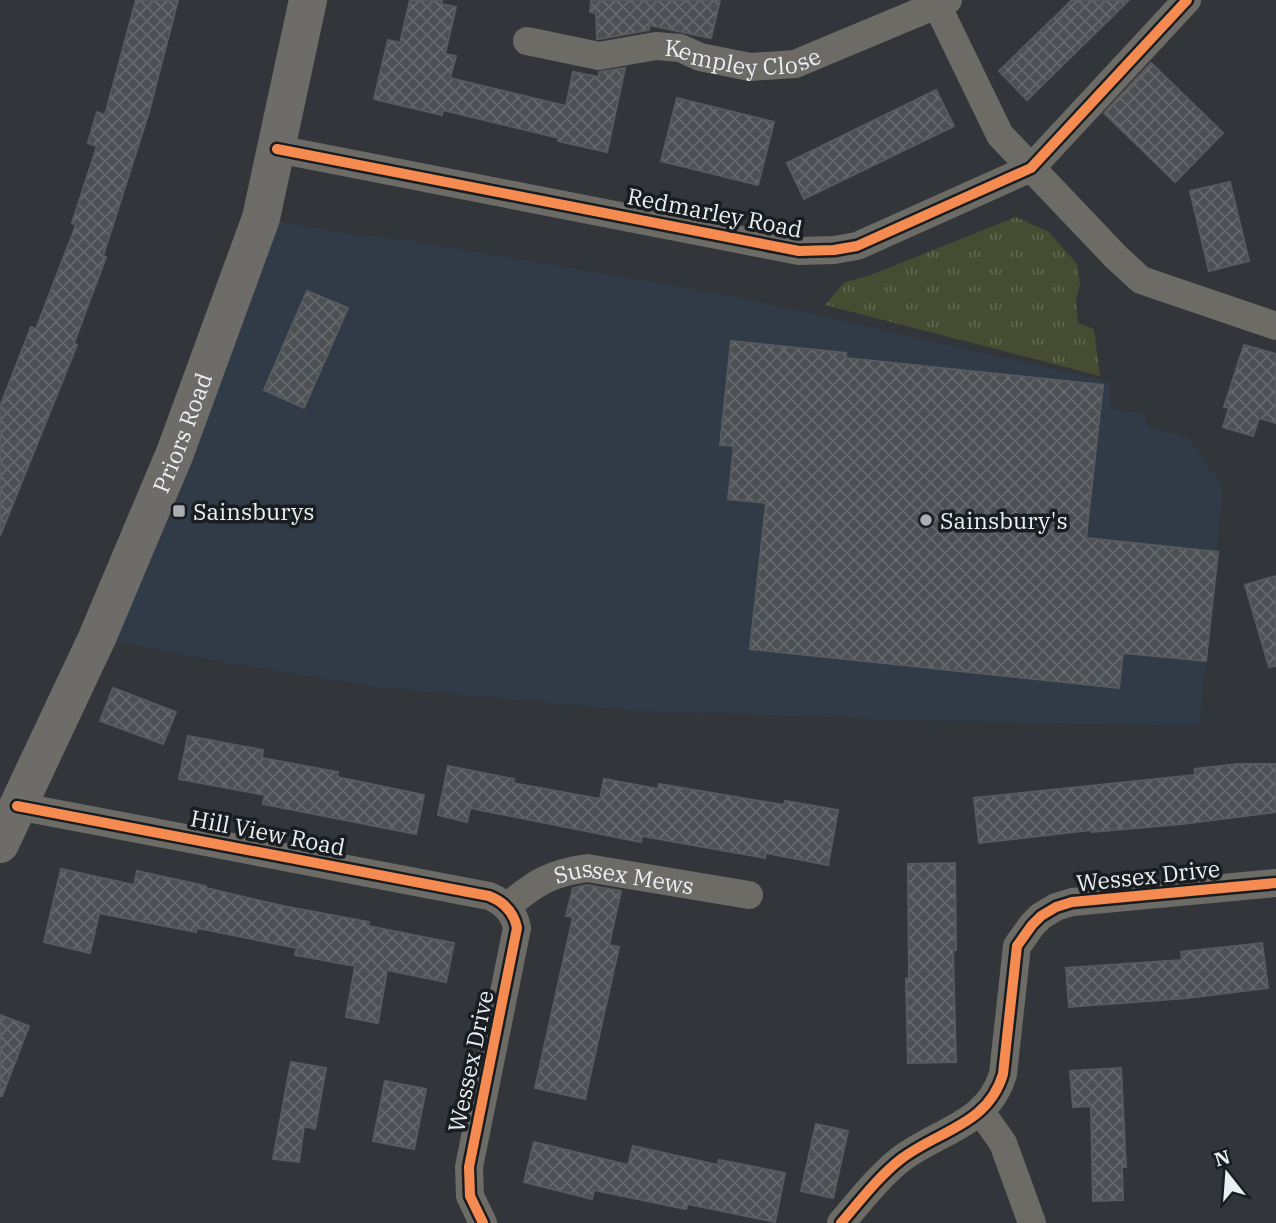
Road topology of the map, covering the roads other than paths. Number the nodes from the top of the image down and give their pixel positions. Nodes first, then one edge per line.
1 (308, 0) edge
2 (1187, 0) edge
3 (942, 3) edge
4 (527, 41) dead end
5 (277, 149) junction
6 (1031, 168) junction
7 (1276, 326) edge
8 (17, 806) junction
9 (0, 844) edge
10 (1276, 883) edge
11 (749, 895) dead end
12 (507, 907) junction
13 (981, 1112) junction
14 (483, 1223) edge
15 (841, 1223) edge
16 (1032, 1223) edge

1 - 5 main road, Priors Road
2 - 6 street, Redmarley Road
3 - 4 street, Kempley Close
3 - 6 street
5 - 6 street, Redmarley Road
5 - 8 main road, Priors Road
6 - 7 street
8 - 9 main road, Priors Road
8 - 12 street, Hill View Road
10 - 13 street, Wessex Drive
11 - 12 street, Sussex Mews
12 - 14 street, Wessex Drive
13 - 15 street, Wessex Drive
13 - 16 street

